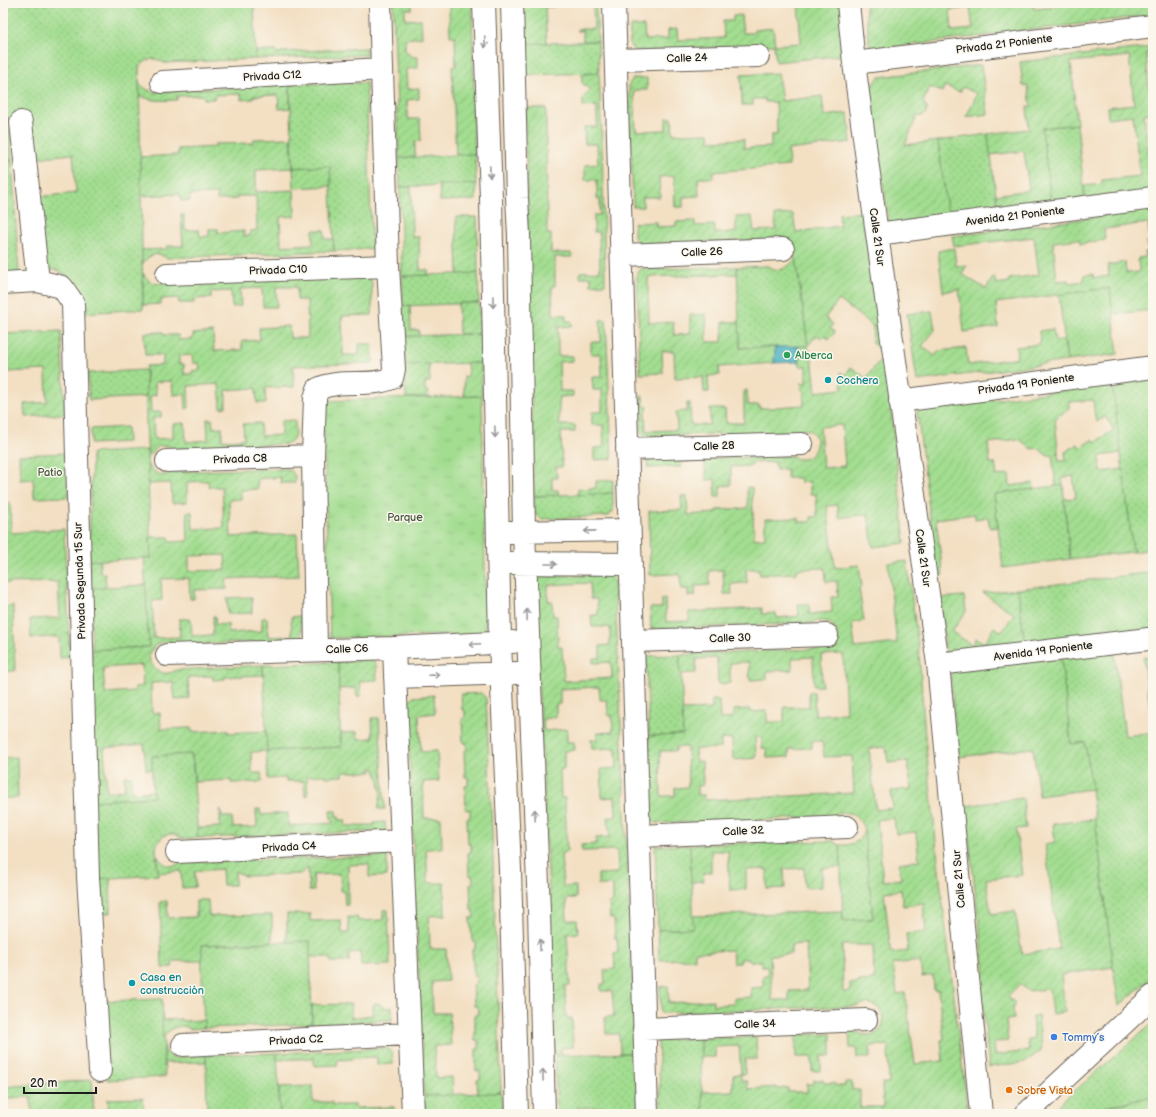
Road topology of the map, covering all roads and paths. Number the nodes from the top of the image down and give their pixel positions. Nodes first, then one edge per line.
1 (380, 3) edge
2 (484, 3) edge
3 (512, 3) edge
4 (614, 3) edge
5 (848, 3) edge
6 (1153, 26) edge
7 (758, 56) dead end
8 (616, 60) junction
9 (854, 63) junction
10 (382, 69) junction
11 (162, 82) dead end
12 (21, 122) dead end
13 (491, 198) junction
14 (517, 198) junction
15 (1153, 198) edge
16 (492, 234) junction
17 (877, 234) junction
18 (519, 235) junction
19 (783, 249) dead end
20 (622, 255) junction
21 (388, 266) junction
22 (168, 274) dead end
23 (38, 280) junction
24 (3, 283) edge
25 (1153, 367) edge
26 (900, 401) junction
27 (802, 444) dead end
28 (627, 449) junction
29 (313, 456) junction
30 (167, 461) dead end
31 (629, 530) junction
32 (497, 532) junction
33 (524, 532) junction
34 (498, 563) junction
35 (525, 564) junction
36 (631, 564) junction
37 (827, 635) dead end
38 (1148, 639) dead end
39 (633, 641) junction
40 (528, 642) junction
41 (500, 643) junction
42 (394, 648) junction
43 (316, 650) junction
44 (167, 655) dead end
45 (938, 664) junction
46 (530, 672) junction
47 (502, 673) junction
48 (395, 677) junction
49 (847, 827) dead end
50 (639, 836) junction
51 (402, 841) junction
52 (177, 852) dead end
53 (510, 870) junction
54 (538, 870) junction
55 (511, 910) junction
56 (539, 910) junction
57 (1153, 996) edge
58 (866, 1020) dead end
59 (644, 1029) junction
60 (409, 1034) junction
61 (183, 1045) dead end
62 (100, 1071) dead end
63 (517, 1108) edge
64 (543, 1109) edge
65 (647, 1113) dead end
66 (412, 1114) edge
67 (981, 1114) edge
68 (1026, 1114) edge

1 - 10 street
2 -> 13 street
3 - 14 street
4 - 8 street
5 - 9 street, Calle 21 Sur
6 - 9 street, Privada 21 Poniente
7 - 8 street, Calle 24
8 - 20 street
9 - 17 street, Calle 21 Sur
10 - 11 street, Privada C12
10 - 21 street
12 - 23 street
13 - 14 street
13 - 16 street
14 - 18 street
15 - 17 street, Avenida 21 Poniente
16 - 18 street
16 -> 32 street
17 - 26 street, Calle 21 Sur
18 - 33 street
19 - 20 street, Calle 26
20 - 28 street
21 - 22 street, Privada C10
21 - 29 street
23 - 24 street
23 - 62 street, Privada Segunda 15 Sur
25 - 26 street, Privada 19 Poniente
26 - 45 street, Calle 21 Sur
27 - 28 street, Calle 28
28 - 31 street
29 - 30 street, Privada C8
29 - 43 street
31 -> 33 street
31 - 36 street
32 - 33 street
32 - 34 street
33 - 35 street
34 - 35 street
34 - 41 street
35 -> 36 street
40 -> 35 street
36 - 39 street
37 - 39 street, Calle 30
38 - 45 street, Avenida 19 Poniente
39 - 50 street
40 - 41 street, Calle C6
40 - 46 street
41 -> 42 street, Calle C6
41 - 47 street
42 - 43 street, Calle C6
42 - 48 street
43 - 44 street, Calle C6
45 - 67 street, Calle 21 Sur
46 - 47 street
54 -> 46 street
48 -> 47 street
47 - 53 street
48 - 51 street
49 - 50 street, Calle 32
50 - 59 street
51 - 52 street, Privada C4
51 - 60 street
53 - 54 street
53 - 55 street
54 - 56 street
55 - 56 street
55 - 63 street
64 -> 56 street
57 - 68 street
58 - 59 street, Calle 34
59 - 65 street
60 - 61 street, Privada C2
60 - 66 street
63 - 64 street

